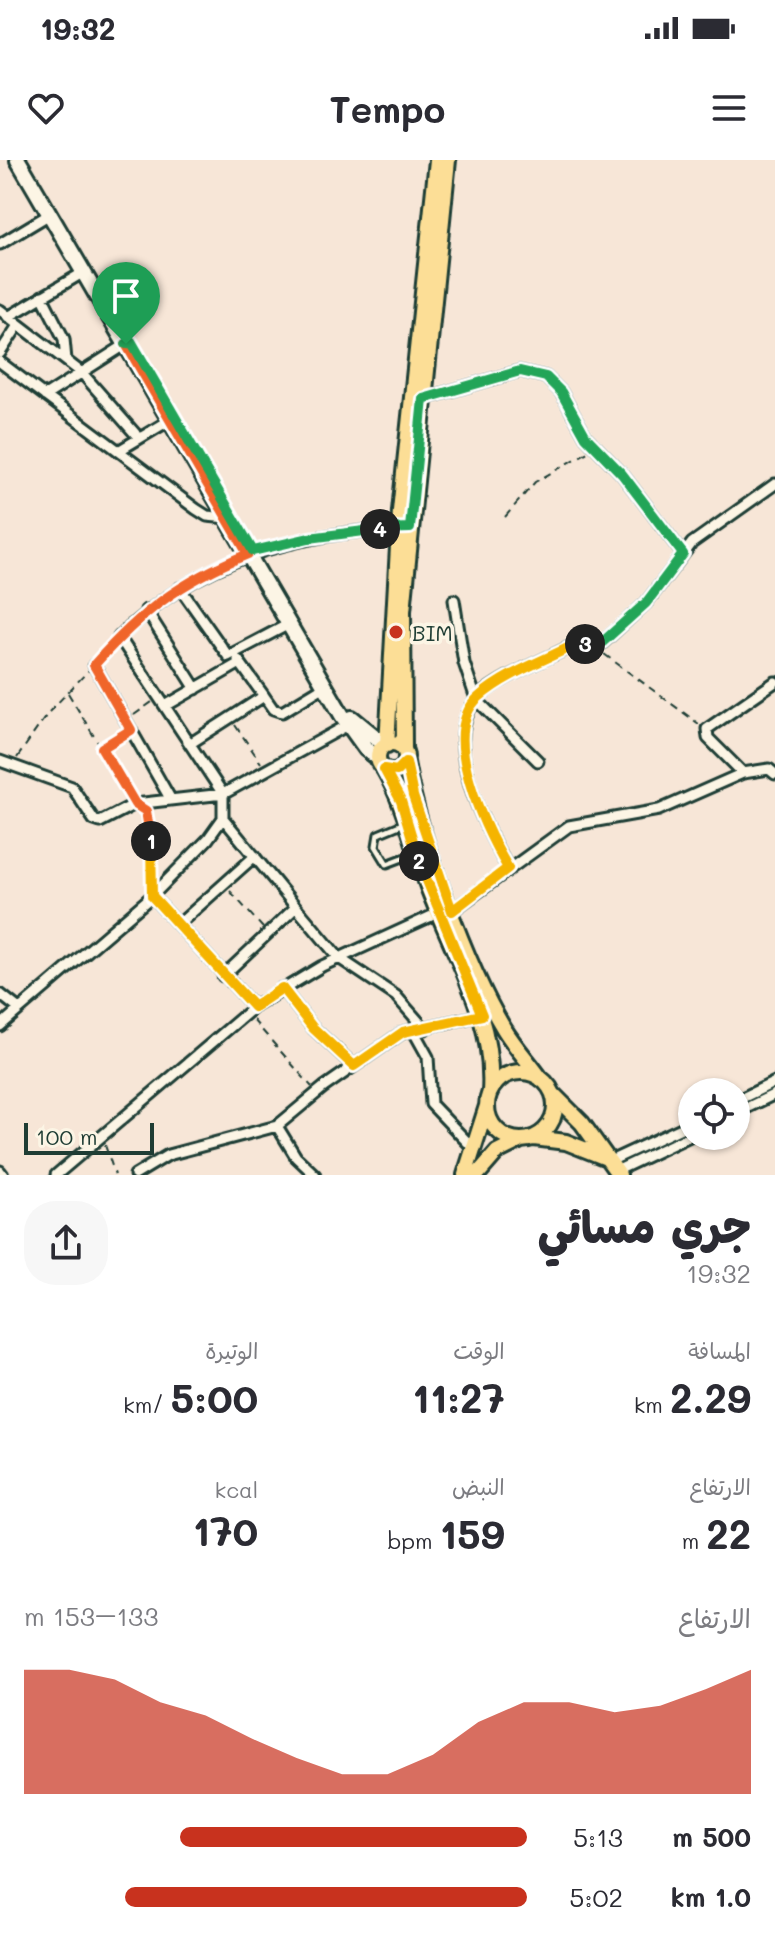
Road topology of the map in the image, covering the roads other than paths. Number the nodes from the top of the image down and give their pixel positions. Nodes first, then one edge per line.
1 (437, 160) edge
2 (448, 160) edge
3 (28, 166) edge
4 (50, 214) junction
5 (1, 241) edge
6 (84, 272) junction
7 (42, 296) junction
8 (4, 313) edge
9 (17, 327) junction
10 (128, 342) junction
11 (0, 353) edge
12 (66, 360) junction
13 (0, 362) edge
14 (82, 373) junction
15 (45, 396) junction
16 (423, 399) junction
17 (170, 420) junction
18 (139, 438) junction
19 (120, 450) junction
20 (775, 484) edge
21 (227, 518) junction
22 (404, 528) junction
23 (250, 553) junction
24 (683, 554) junction
25 (180, 588) junction
26 (454, 600) dead end
27 (146, 610) junction
28 (289, 624) junction
29 (237, 659) junction
30 (94, 665) road end
31 (775, 682) edge
32 (325, 686) junction
33 (196, 689) junction
34 (264, 696) junction
35 (476, 699) junction
36 (164, 701) junction
37 (348, 725) junction
38 (191, 743) junction
39 (384, 754) junction
40 (405, 756) junction
41 (0, 761) edge
42 (538, 761) dead end
43 (743, 773) junction
44 (775, 774) edge
45 (223, 794) junction
46 (171, 800) junction
47 (223, 818) junction
48 (408, 822) junction
49 (417, 853) junction
50 (255, 856) junction
51 (508, 868) junction
52 (152, 896) junction
53 (296, 907) junction
54 (445, 912) junction
55 (179, 924) junction
56 (339, 958) junction
57 (223, 976) junction
58 (282, 988) junction
59 (0, 994) edge
60 (19, 1009) junction
61 (250, 1010) junction
62 (482, 1015) junction
63 (0, 1026) edge
64 (425, 1029) junction
65 (413, 1030) junction
66 (354, 1066) junction
67 (541, 1079) junction
68 (775, 1082) edge
69 (553, 1094) junction
70 (750, 1094) edge
71 (775, 1094) edge
72 (488, 1099) junction
73 (750, 1106) edge
74 (277, 1126) junction
75 (678, 1131) edge
76 (527, 1140) junction
77 (678, 1140) edge
78 (473, 1148) junction
79 (612, 1166) edge
80 (56, 1175) edge
81 (135, 1175) edge
82 (315, 1175) edge
83 (465, 1175) edge
84 (477, 1175) edge

1 - 22 main road
2 - 16 main road
3 - 4 street
3 - 10 street
4 - 5 street
4 - 6 street
6 - 7 street
6 - 10 street
7 - 8 street
7 - 12 street
8 - 9 street
9 - 11 street
9 - 12 street
10 - 14 street
10 - 17 street
10 - 23 street
12 - 14 street
13 - 15 street
14 - 15 street
14 - 18 street
15 - 19 street
16 - 22 main road
16 - 24 street
17 - 18 street
17 - 21 street
18 - 19 street
19 - 21 street
20 - 24 street
21 - 23 street
22 - 23 street
22 - 39 main road
22 - 40 main road
23 - 25 street
23 - 28 street
23 - 39 street
24 - 35 street
25 - 27 street
25 - 29 street
26 - 35 street
27 - 33 street
27 - 36 street
28 - 29 street
28 - 32 street
29 - 33 street
29 - 34 street
30 - 46 street
31 - 43 street
32 - 34 street
32 - 37 street
33 - 36 street
34 - 38 street
35 - 42 street
35 - 51 street
36 - 38 street
37 - 39 street
37 - 45 street
38 - 45 street
39 - 40 main road
39 - 40 main road
39 - 48 main road
40 - 54 main road
41 - 46 street
43 - 44 street
43 - 51 street
45 - 46 street
45 - 47 street
47 - 50 street
47 - 52 street
48 - 49 main road
48 - 49 lane
49 - 54 main road
50 - 53 street
50 - 55 street
51 - 54 street
52 - 55 street
52 - 60 street
53 - 56 street
53 - 57 street
54 - 56 street
54 - 62 main road
54 - 67 main road
55 - 57 street
56 - 58 street
56 - 64 street
57 - 61 street
58 - 61 street
58 - 66 street
59 - 60 street
60 - 63 street
61 - 80 street
62 - 64 street
62 - 72 main road
64 - 65 street
65 - 66 street
65 - 78 street
66 - 74 street
67 - 69 main road
67 - 72 main road
68 - 70 street
69 - 76 main road
69 - 79 main road
71 - 73 street
72 - 76 main road
72 - 78 main road
74 - 81 street
74 - 82 street
75 - 79 street
76 - 79 main road
76 - 84 main road
77 - 79 street
78 - 83 main road

